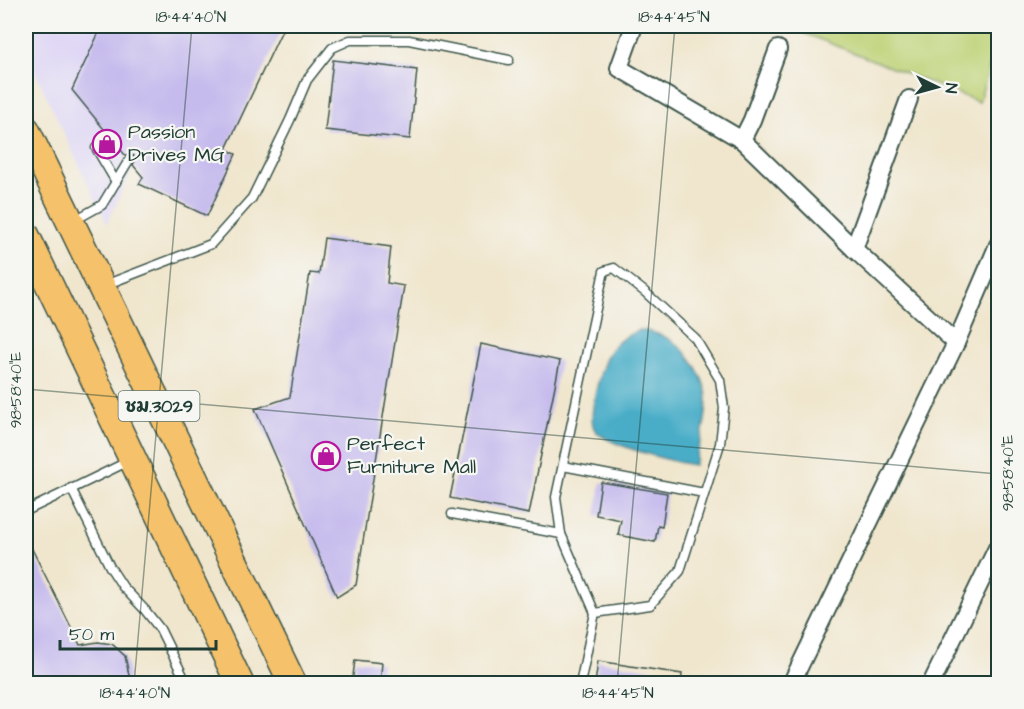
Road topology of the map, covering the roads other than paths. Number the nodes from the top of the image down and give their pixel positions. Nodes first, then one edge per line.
1 (634, 26) edge
2 (778, 49) dead end
3 (509, 60) dead end
4 (909, 99) dead end
5 (26, 130) edge
6 (742, 140) junction
7 (96, 148) dead end
8 (129, 160) dead end
9 (116, 182) junction
10 (70, 222) junction
11 (26, 236) edge
12 (999, 245) edge
13 (854, 249) junction
14 (101, 287) junction
15 (956, 343) junction
16 (132, 459) junction
17 (563, 466) junction
18 (71, 488) junction
19 (704, 494) junction
20 (26, 511) edge
21 (452, 514) dead end
22 (561, 534) junction
23 (999, 546) edge
24 (596, 613) junction
25 (188, 684) edge
26 (240, 684) edge
27 (293, 684) edge
28 (580, 684) edge
29 (791, 684) edge
30 (931, 684) edge

1 - 6 street
2 - 6 street
3 - 14 lane
4 - 13 street
5 - 10 main road, ชม.3029
6 - 13 street
7 - 9 lane
8 - 9 lane
9 - 10 lane
10 - 14 main road, ชม.3029
11 - 16 main road, ชม.3029
12 - 15 street
13 - 15 street
14 - 27 main road, ชม.3029
15 - 29 street
16 - 18 lane
16 - 26 main road, ชม.3029
17 - 19 lane
17 - 19 lane
17 - 22 lane
18 - 20 lane
18 - 25 lane
19 - 24 lane
21 - 22 lane
22 - 24 lane
23 - 30 street
24 - 28 lane

